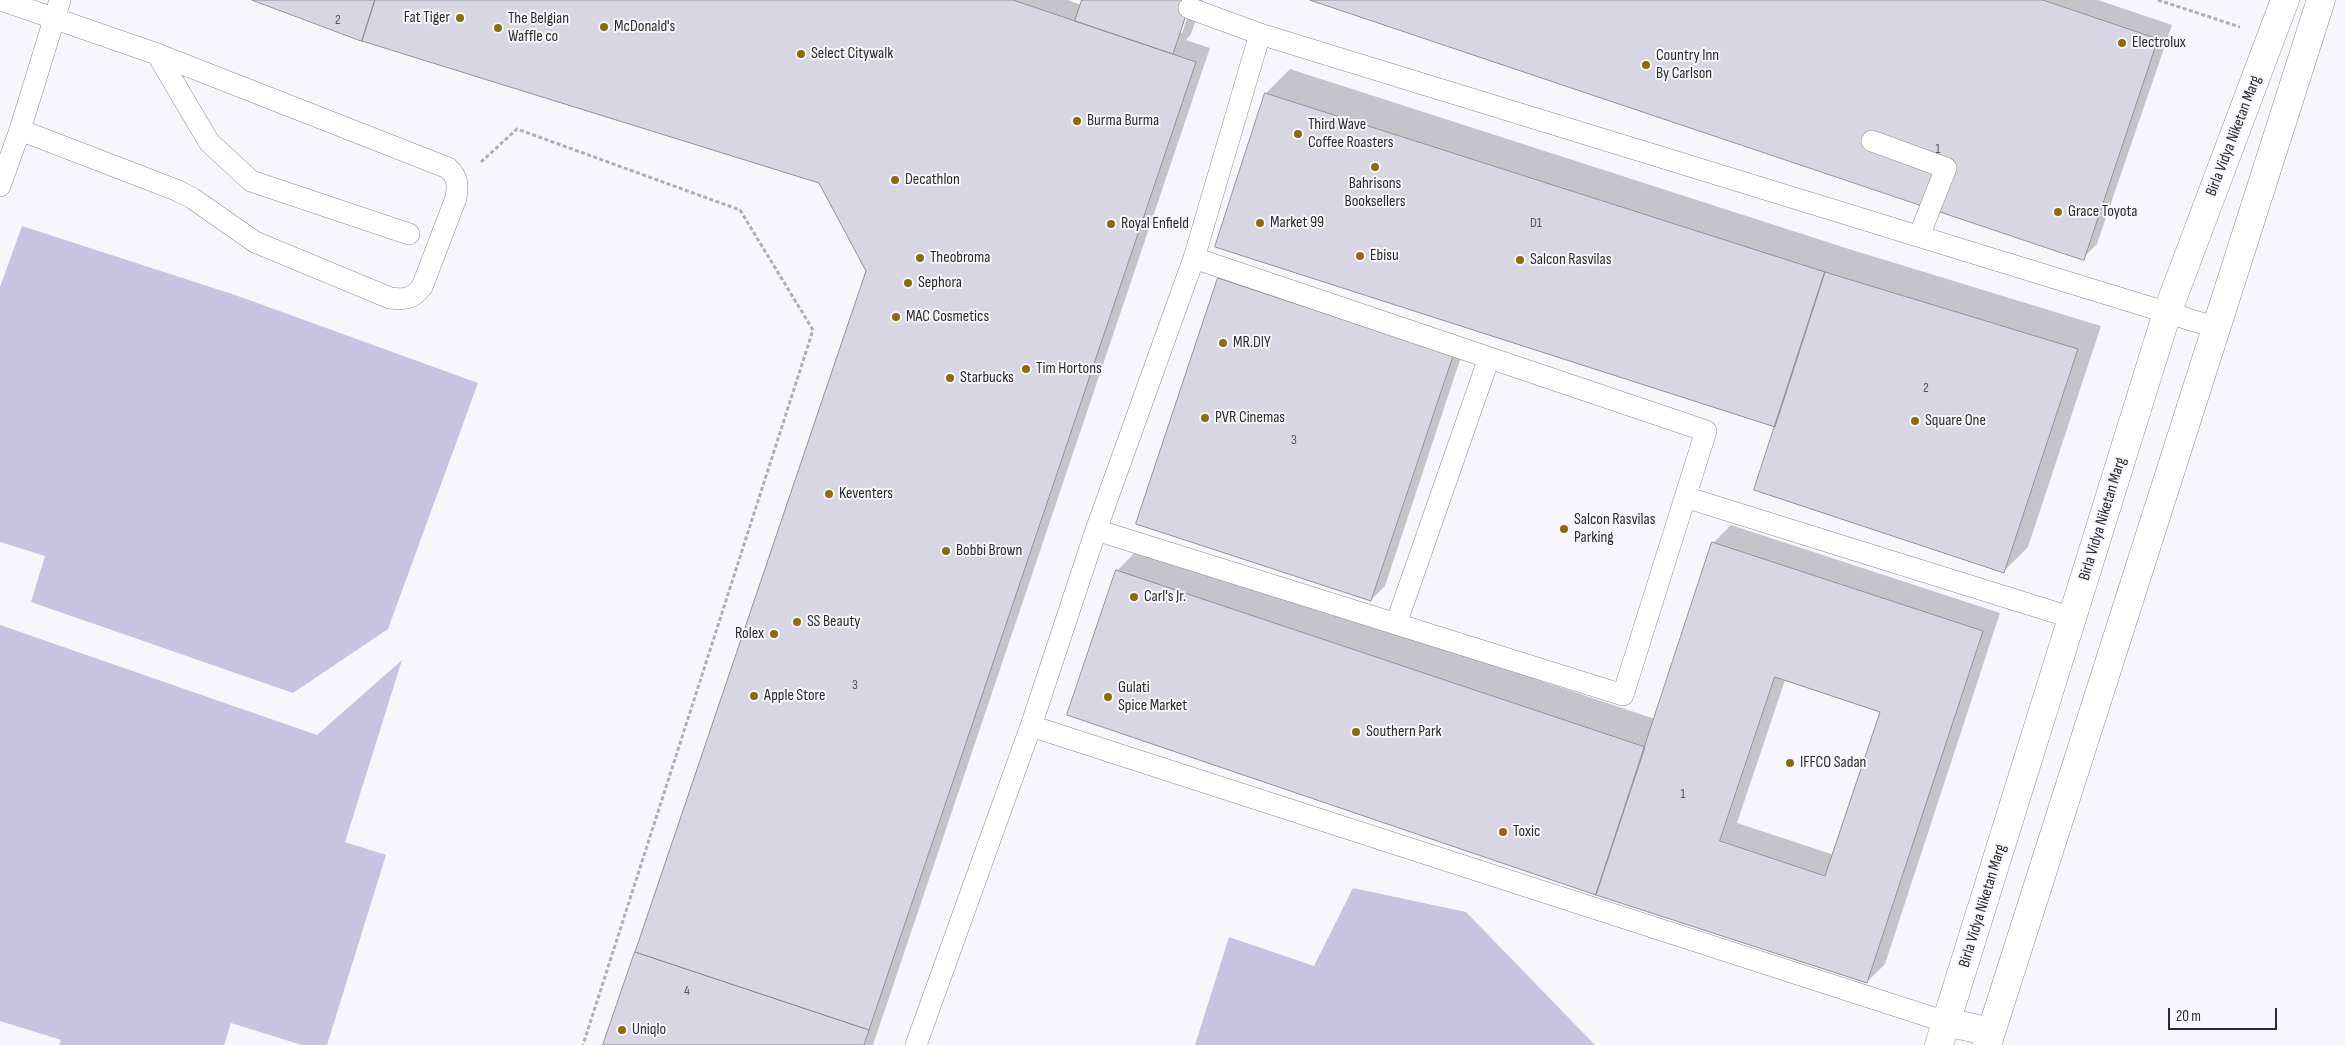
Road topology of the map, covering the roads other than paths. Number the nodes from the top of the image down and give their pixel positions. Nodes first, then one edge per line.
1 (1, 0) edge
2 (2284, 0) edge
3 (2320, 0) edge
4 (1189, 8) dead end
5 (57, 10) edge
6 (1260, 34) junction
7 (157, 54) junction
8 (20, 130) junction
9 (1872, 141) dead end
10 (0, 186) edge
11 (409, 234) dead end
12 (1919, 236) junction
13 (1194, 258) junction
14 (2167, 313) junction
15 (2214, 327) junction
16 (1490, 358) junction
17 (1685, 497) junction
18 (1096, 530) junction
19 (2072, 618) junction
20 (1396, 624) junction
21 (1031, 726) junction
22 (1943, 1034) edge
23 (1989, 1038) edge
24 (916, 1045) edge

1 - 5 lane
2 - 14 street, Birla Vidya Niketan Marg
3 - 15 street
4 - 6 lane
5 - 7 lane
5 - 8 lane
6 - 12 lane
6 - 13 lane
7 - 8 lane
7 - 11 lane
8 - 10 lane
9 - 12 lane
12 - 14 lane
13 - 16 lane
13 - 18 lane
14 - 15 lane
14 - 19 street, Birla Vidya Niketan Marg
15 - 23 street
16 - 17 lane
16 - 20 lane
17 - 19 lane
17 - 20 lane
18 - 20 lane
18 - 21 lane
19 - 22 street, Birla Vidya Niketan Marg
21 - 22 lane
21 - 24 lane
22 - 23 street

